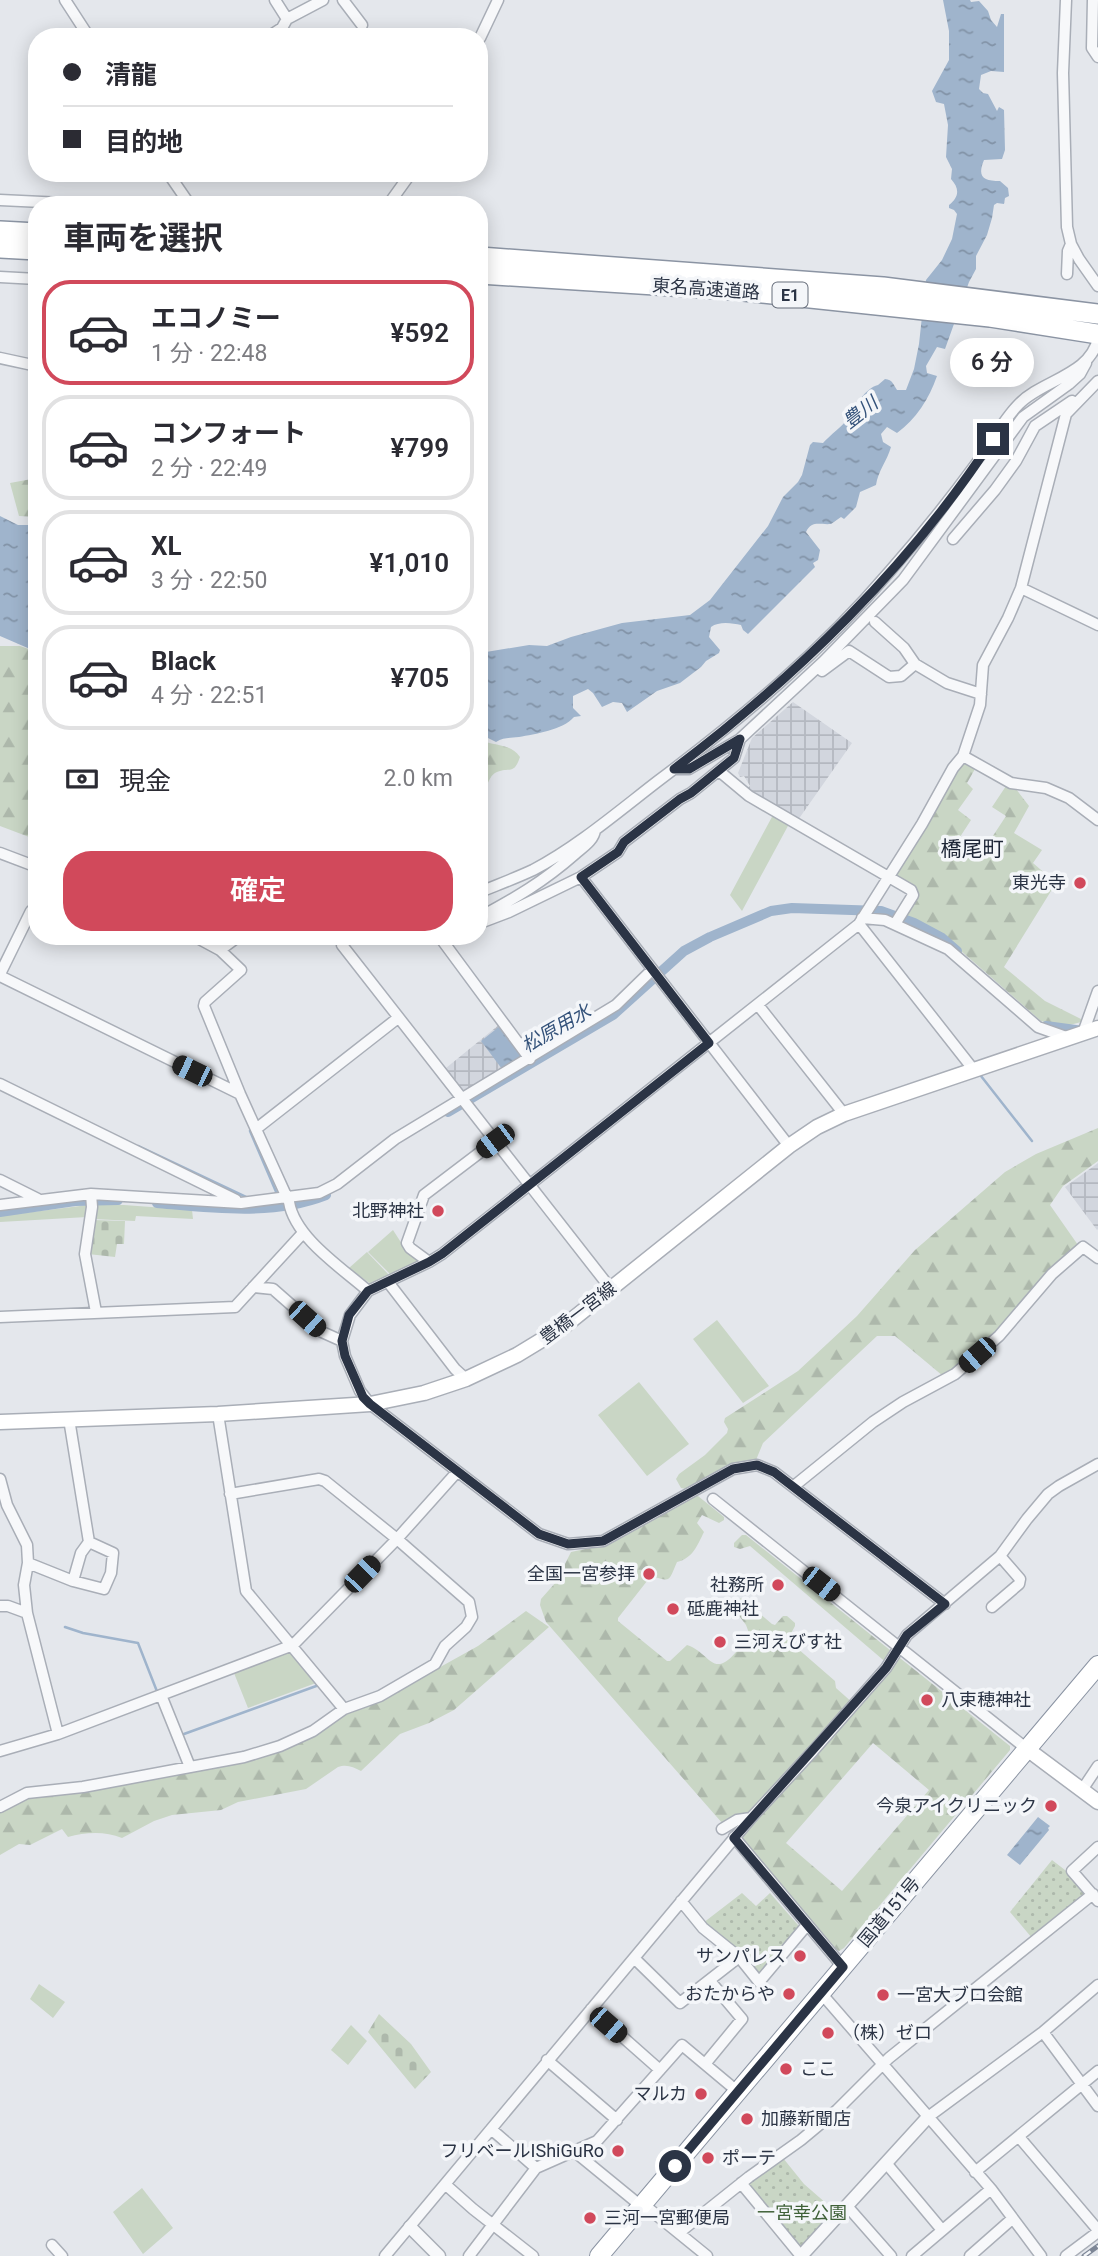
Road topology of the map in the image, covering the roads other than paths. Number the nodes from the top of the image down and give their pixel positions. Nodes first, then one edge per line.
1 (65, 0) edge
2 (275, 0) edge
3 (323, 0) edge
4 (342, 0) edge
5 (498, 0) edge
6 (1066, 0) edge
7 (1093, 0) edge
8 (362, 24) dead end
9 (83, 28) edge
10 (286, 28) edge
11 (485, 28) edge
12 (1098, 57) edge
13 (0, 200) edge
14 (28, 201) edge
15 (0, 231) edge
16 (28, 233) edge
17 (1071, 244) junction
18 (0, 248) edge
19 (28, 250) edge
20 (488, 258) edge
21 (1067, 274) dead end
22 (488, 275) edge
23 (0, 277) edge
24 (28, 279) edge
25 (1098, 286) edge
26 (1098, 314) edge
27 (1098, 336) edge
28 (0, 358) edge
29 (1087, 359) junction
30 (28, 364) edge
31 (1098, 382) edge
32 (1072, 401) dead end
33 (953, 539) dead end
34 (1021, 588) junction
35 (875, 622) dead end
36 (1098, 625) edge
37 (915, 664) junction
38 (798, 684) junction
39 (981, 694) junction
40 (740, 739) junction
41 (963, 756) junction
42 (674, 769) junction
43 (719, 771) junction
44 (1098, 820) edge
45 (594, 828) junction
46 (0, 853) edge
47 (14, 860) junction
48 (28, 864) edge
49 (28, 871) edge
50 (889, 876) junction
51 (581, 877) junction
52 (488, 889) edge
53 (488, 913) edge
54 (28, 917) edge
55 (488, 919) edge
56 (860, 921) junction
57 (895, 924) junction
58 (211, 945) edge
59 (227, 945) edge
60 (342, 945) edge
61 (446, 945) edge
62 (220, 950) junction
63 (652, 970) junction
64 (0, 975) edge
65 (1098, 991) edge
66 (758, 1004) junction
67 (398, 1018) junction
68 (1098, 1028) edge
69 (1076, 1035) junction
70 (709, 1043) junction
71 (530, 1059) junction
72 (973, 1069) junction
73 (0, 1084) edge
74 (240, 1094) junction
75 (462, 1099) junction
76 (844, 1114) junction
77 (256, 1129) junction
78 (495, 1141) junction
79 (789, 1146) junction
80 (0, 1180) edge
81 (530, 1184) junction
82 (91, 1194) junction
83 (39, 1200) junction
84 (241, 1203) junction
85 (288, 1203) junction
86 (0, 1205) edge
87 (303, 1233) junction
88 (1098, 1258) edge
89 (429, 1262) junction
90 (388, 1282) junction
91 (253, 1287) junction
92 (611, 1289) junction
93 (368, 1291) junction
94 (96, 1312) junction
95 (0, 1317) edge
96 (342, 1341) junction
97 (466, 1379) junction
98 (370, 1404) junction
99 (218, 1414) junction
100 (69, 1419) junction
101 (0, 1422) edge
102 (1098, 1464) edge
103 (457, 1472) junction
104 (0, 1479) edge
105 (794, 1486) junction
106 (230, 1494) junction
107 (713, 1499) dead end
108 (397, 1539) junction
109 (89, 1542) junction
110 (1000, 1556) junction
111 (28, 1563) junction
112 (73, 1581) junction
113 (945, 1604) junction
114 (0, 1606) edge
115 (992, 1607) dead end
116 (27, 1613) junction
117 (293, 1644) junction
118 (899, 1647) junction
119 (1098, 1665) edge
120 (161, 1695) junction
121 (344, 1709) junction
122 (58, 1734) junction
123 (1027, 1749) junction
124 (0, 1751) edge
125 (1098, 1766) edge
126 (190, 1767) junction
127 (1082, 1790) junction
128 (1098, 1802) edge
129 (0, 1807) edge
130 (751, 1818) junction
131 (722, 1829) dead end
132 (734, 1838) junction
133 (1098, 1847) edge
134 (1095, 1898) edge
135 (681, 1901) junction
136 (807, 1925) junction
137 (739, 1957) junction
138 (634, 1958) junction
139 (843, 1967) junction
140 (710, 1981) junction
141 (1098, 1985) edge
142 (821, 1993) junction
143 (591, 2009) junction
144 (1043, 2032) junction
145 (547, 2060) junction
146 (705, 2064) junction
147 (883, 2064) junction
148 (660, 2070) junction
149 (1098, 2071) edge
150 (1082, 2084) junction
151 (737, 2091) junction
152 (1098, 2106) edge
153 (928, 2117) junction
154 (617, 2119) junction
155 (491, 2129) junction
156 (1020, 2137) junction
157 (575, 2152) junction
158 (886, 2163) junction
159 (536, 2168) junction
160 (975, 2172) junction
161 (741, 2183) junction
162 (446, 2185) junction
163 (990, 2189) junction
164 (642, 2205) junction
165 (847, 2206) junction
166 (1012, 2219) junction
167 (492, 2224) junction
168 (410, 2227) junction
169 (942, 2230) junction
170 (1098, 2231) edge
171 (680, 2232) junction
172 (52, 2245) dead end
173 (62, 2256) edge
174 (385, 2256) edge
175 (439, 2256) edge
176 (469, 2256) edge
177 (533, 2256) edge
178 (599, 2256) edge
179 (707, 2256) edge
180 (801, 2256) edge
181 (891, 2256) edge
182 (912, 2256) edge
183 (970, 2256) edge
184 (1041, 2256) edge
185 (1066, 2256) edge

1 - 9 street
2 - 10 street
3 - 10 street
4 - 8 street
5 - 11 street
6 - 17 street
7 - 12 street
13 - 14 street
15 - 16 highway
17 - 21 street
17 - 25 street
18 - 19 highway
20 - 26 highway, 東名高速道路 / E1
22 - 27 highway, 東名高速道路 / E1
23 - 24 street
27 - 29 street
28 - 30 street
29 - 38 street
29 - 42 street
31 - 34 street
32 - 33 street
34 - 36 street
34 - 39 street
35 - 37 street
37 - 38 street
37 - 39 street
38 - 40 street
39 - 41 street
40 - 42 street
40 - 43 street
41 - 44 street
41 - 50 street
42 - 45 street
43 - 50 street
43 - 51 street
45 - 52 street
45 - 53 street
46 - 47 street
47 - 48 street
47 - 49 street
50 - 56 street
50 - 57 street
51 - 55 street
51 - 63 street
54 - 64 street
56 - 57 street
56 - 66 street
56 - 72 street
57 - 69 street
58 - 62 street
59 - 62 street
60 - 67 street
61 - 71 street
62 - 74 street
63 - 70 street
63 - 71 street
64 - 74 street
65 - 69 street
66 - 70 street
66 - 76 street
67 - 75 street
67 - 77 street
68 - 69 main road, 豊橋一宮線
69 - 72 main road, 豊橋一宮線
70 - 79 street
70 - 81 street
71 - 75 street
72 - 76 main road, 豊橋一宮線
73 - 84 street
74 - 77 street
75 - 78 street
75 - 85 street
76 - 79 main road, 豊橋一宮線
77 - 85 street
78 - 81 street
78 - 89 street
79 - 92 main road, 豊橋一宮線
80 - 83 street
81 - 89 street
81 - 92 street
82 - 83 street
82 - 84 street
82 - 94 street
83 - 86 street
84 - 85 street
85 - 87 street
87 - 91 street
87 - 93 street
88 - 105 street
89 - 90 street
90 - 93 street
90 - 97 street
91 - 94 street
91 - 96 street
92 - 97 main road, 豊橋一宮線
93 - 96 street
94 - 95 street
96 - 98 street
97 - 98 main road, 豊橋一宮線
98 - 99 main road, 豊橋一宮線
98 - 103 street
99 - 100 main road, 豊橋一宮線
99 - 106 street
100 - 101 main road, 豊橋一宮線
100 - 109 street
102 - 110 street
103 - 105 street
103 - 108 street
104 - 111 street
105 - 113 street
106 - 108 street
106 - 117 street
107 - 118 street
108 - 117 street
108 - 121 street
109 - 112 street
109 - 112 street
110 - 113 street
110 - 115 street
111 - 112 street
111 - 116 street
113 - 118 street
114 - 116 street
116 - 122 street
117 - 120 street
117 - 121 street
118 - 123 street
118 - 130 street
119 - 123 highway, 国道151号
120 - 122 street
120 - 126 street
121 - 126 street
122 - 124 street
123 - 127 main road
123 - 139 highway, 国道151号
125 - 127 street
126 - 129 street
127 - 128 main road
130 - 131 street
130 - 132 street
132 - 135 street
132 - 136 street
133 - 134 street
134 - 147 street
135 - 137 street
135 - 138 street
136 - 137 street
136 - 139 street
137 - 140 street
138 - 140 street
138 - 143 street
139 - 142 highway, 国道151号
140 - 146 street
141 - 144 street
142 - 147 street
142 - 151 highway, 国道151号
143 - 145 street
143 - 148 street
144 - 150 street
144 - 153 street
145 - 154 street
145 - 155 street
146 - 148 street
146 - 151 street
147 - 153 street
147 - 161 street
148 - 154 street
149 - 150 street
150 - 152 street
150 - 156 street
151 - 164 highway, 国道151号
153 - 158 street
153 - 160 street
154 - 157 street
155 - 159 street
155 - 162 street
156 - 160 street
156 - 170 street
157 - 159 street
157 - 164 street
158 - 165 street
158 - 169 street
159 - 167 street
160 - 163 street
161 - 171 street
161 - 180 street
162 - 167 street
162 - 168 street
163 - 166 street
163 - 169 street
164 - 171 street
164 - 178 highway, 国道151号
165 - 180 street
165 - 181 street
166 - 183 street
166 - 184 street
167 - 176 street
167 - 177 street
168 - 174 street
168 - 175 street
169 - 182 street
170 - 185 street
171 - 179 street
172 - 173 street

